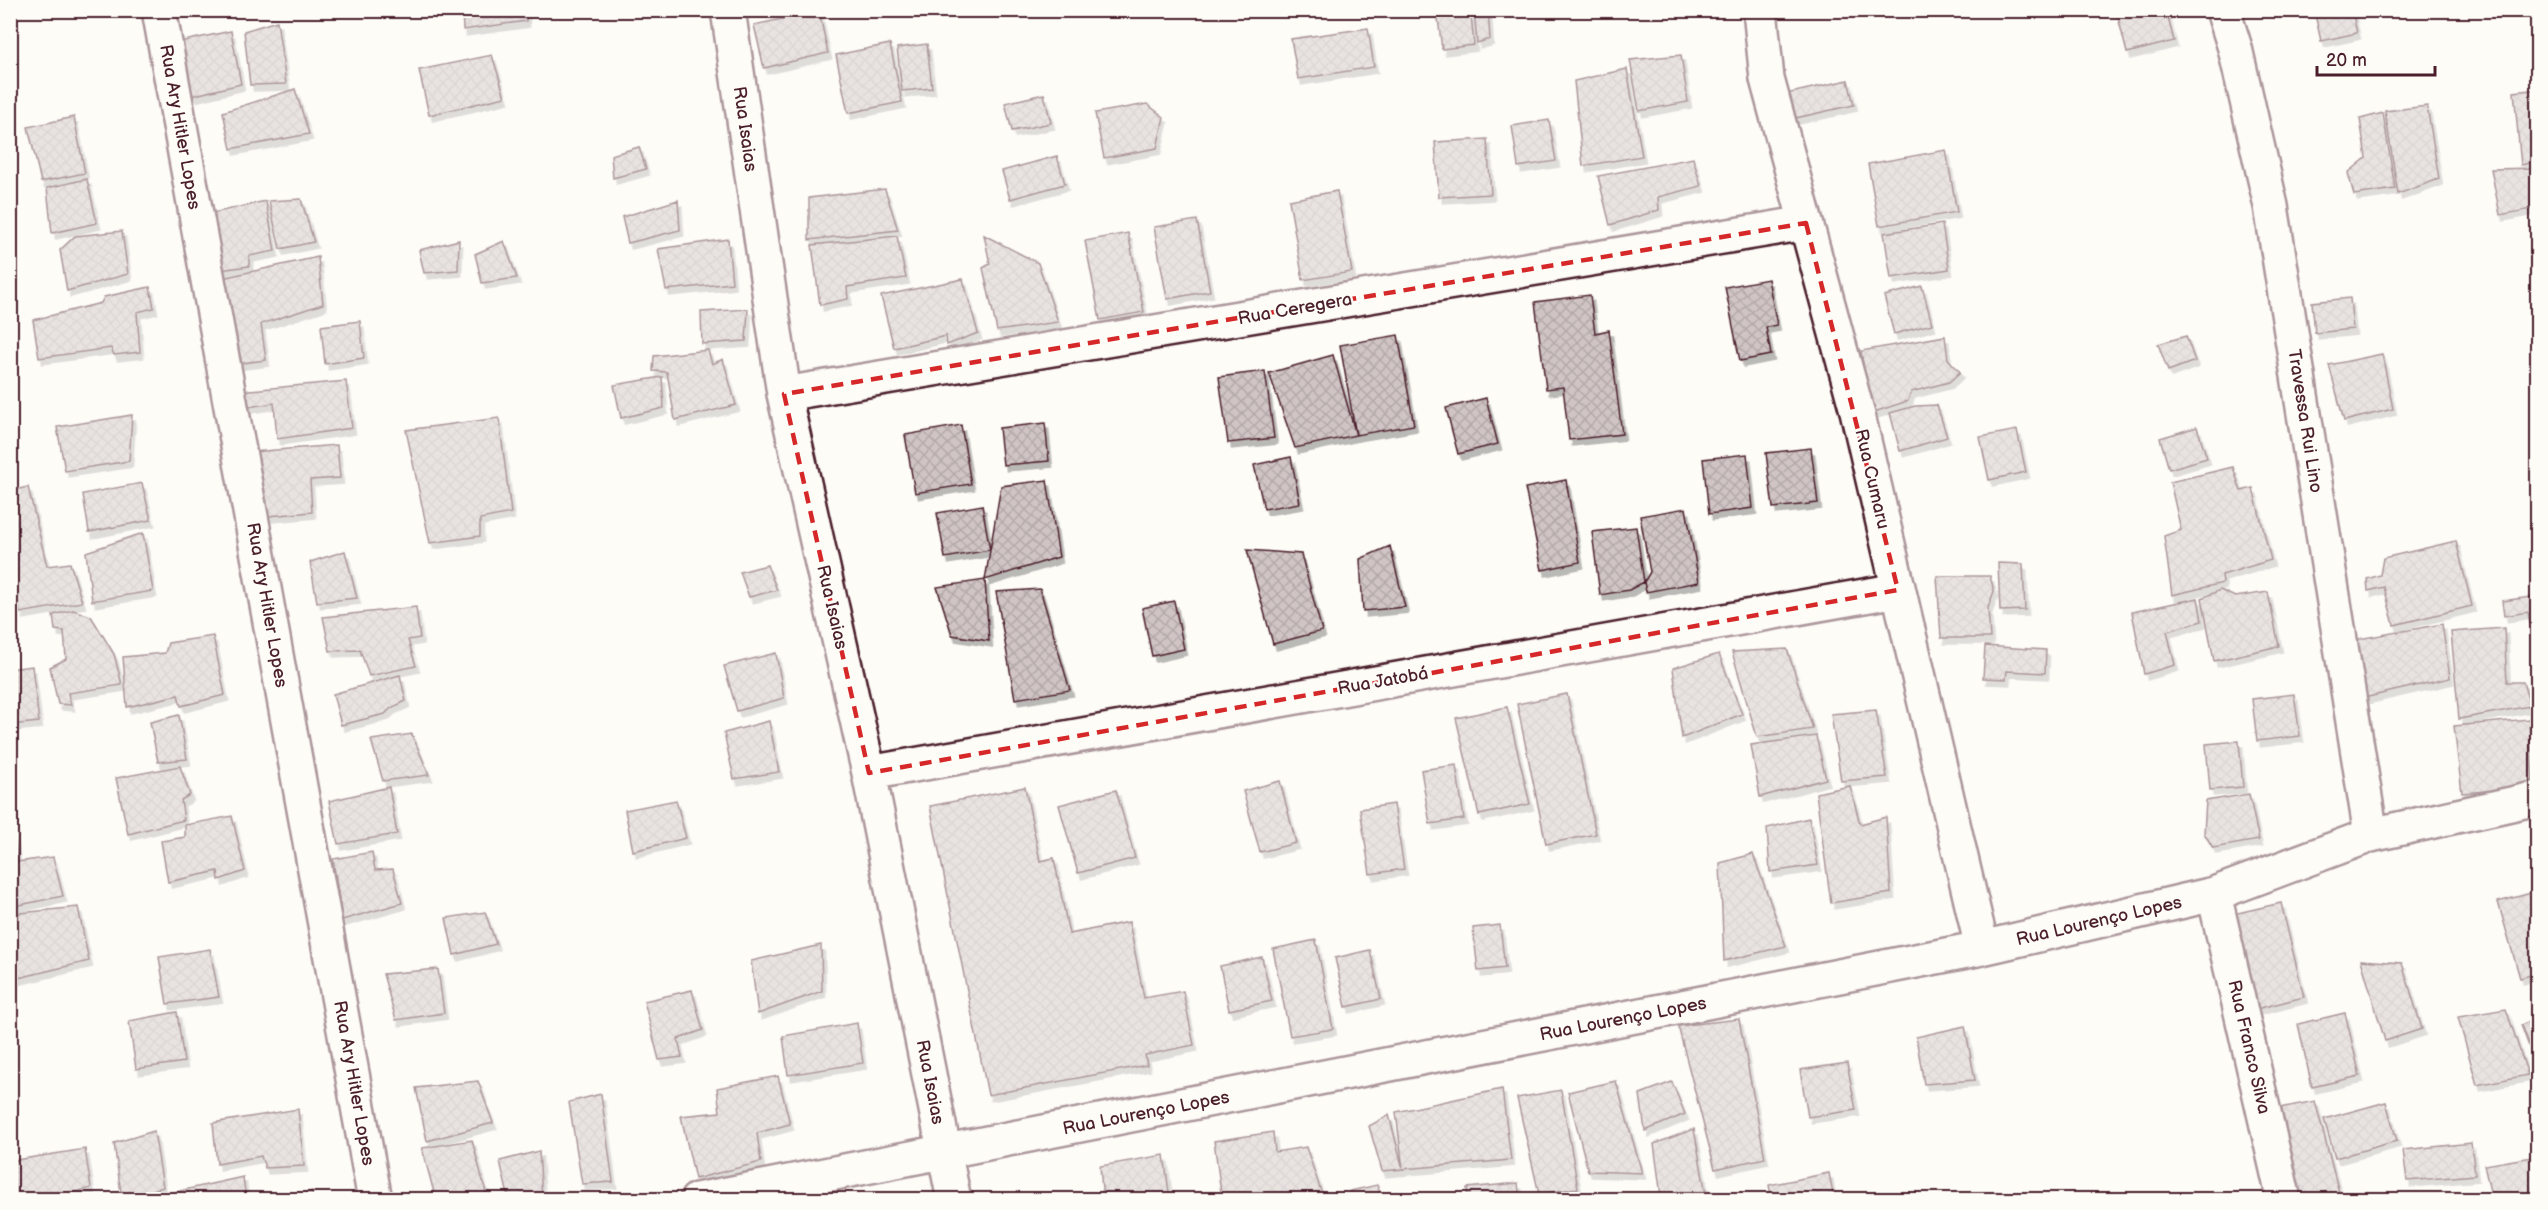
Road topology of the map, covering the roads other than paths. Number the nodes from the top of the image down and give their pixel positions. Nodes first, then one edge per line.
1 (159, 10) edge
2 (728, 10) edge
3 (1760, 10) edge
4 (2223, 10) edge
5 (1806, 223) junction
6 (784, 394) junction
7 (1898, 590) junction
8 (869, 773) junction
9 (2538, 798) edge
10 (2371, 835) junction
11 (2214, 894) junction
12 (1982, 948) junction
13 (944, 1153) junction
14 (375, 1200) edge
15 (697, 1200) edge
16 (954, 1200) edge
17 (2284, 1200) edge

1 - 14 street, Rua Ary Hitler Lopes
2 - 6 street, Rua Isaias
3 - 5 street, Rua Cumaru
4 - 10 street, Travessa Rui Lino
5 - 6 street, Rua Ceregera
5 - 7 street, Rua Cumaru
6 - 8 street, Rua Isaias
7 - 8 street, Rua Jatobá
7 - 12 street, Rua Cumaru
8 - 13 street, Rua Isaias
9 - 10 street, Rua Lourenço Lopes
10 - 11 street, Rua Lourenço Lopes
11 - 12 street, Rua Lourenço Lopes
11 - 17 street, Rua Franco Silva
12 - 13 street, Rua Lourenço Lopes
13 - 15 street, Rua Lourenço Lopes
13 - 16 street, Rua Isaias

